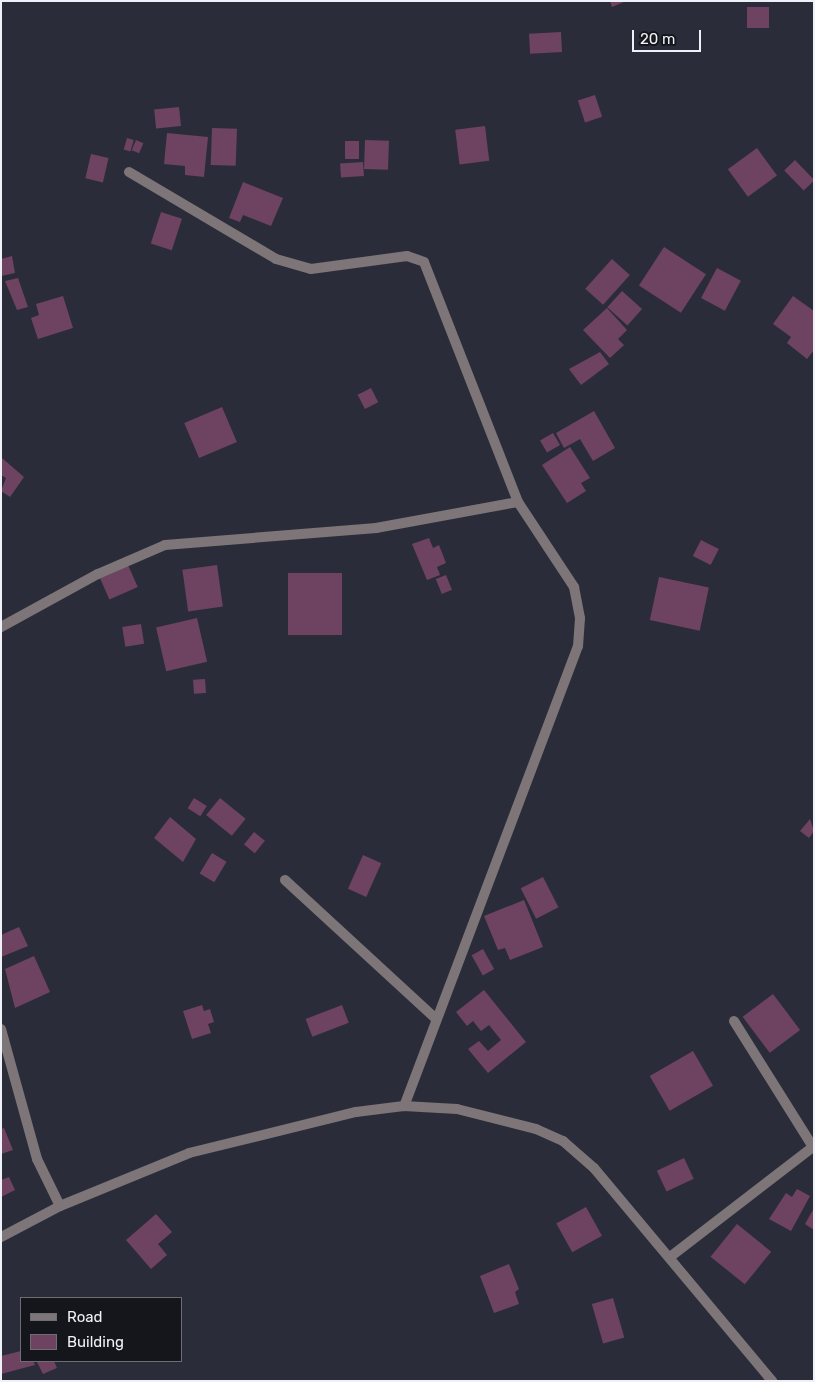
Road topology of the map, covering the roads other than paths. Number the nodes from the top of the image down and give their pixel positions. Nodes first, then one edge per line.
1 (129, 172) dead end
2 (518, 502) junction
3 (1, 627) edge
4 (285, 880) dead end
5 (435, 1018) junction
6 (734, 1022) dead end
7 (1, 1029) edge
8 (404, 1106) junction
9 (813, 1147) edge
10 (60, 1206) junction
11 (1, 1237) edge
12 (670, 1257) junction
13 (772, 1381) edge

1 - 2 street
2 - 3 street
2 - 5 street
4 - 5 street
5 - 8 street
6 - 9 street
7 - 10 street
8 - 10 street
8 - 12 street
9 - 12 street
10 - 11 street
12 - 13 street

